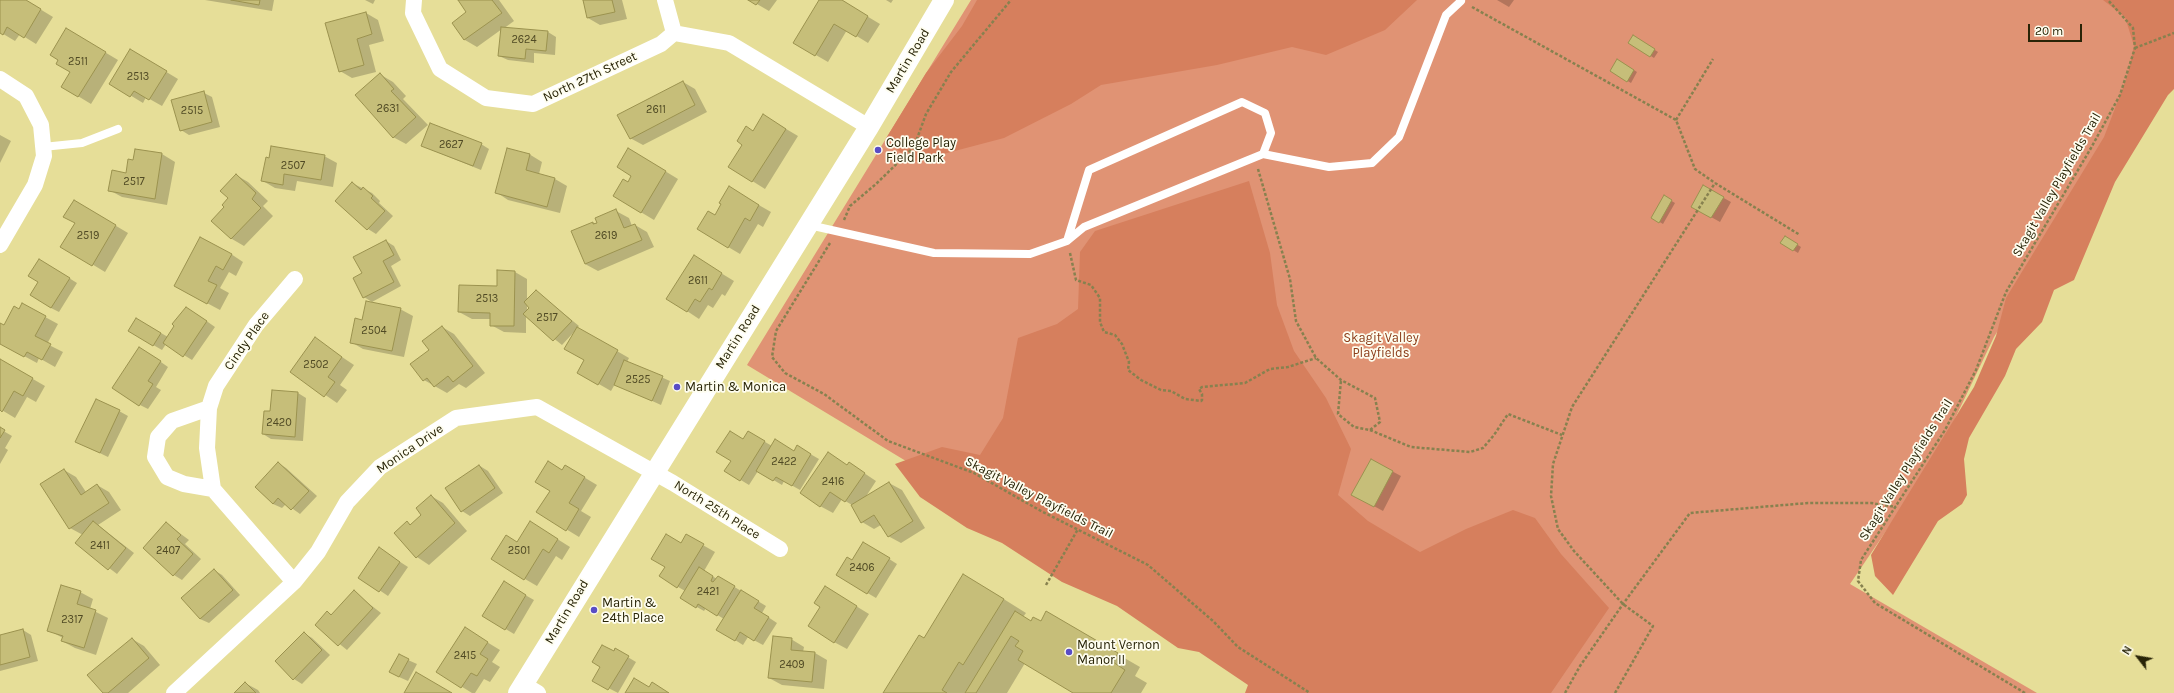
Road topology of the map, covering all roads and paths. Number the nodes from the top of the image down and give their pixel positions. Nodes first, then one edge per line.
1 (414, 0) edge
2 (666, 0) edge
3 (944, 0) edge
4 (1011, 0) edge
5 (2108, 0) edge
6 (1462, 1) edge
7 (674, 33) junction
8 (2174, 33) edge
9 (2135, 48) junction
10 (1713, 58) dead end
11 (0, 79) edge
12 (1676, 120) junction
13 (869, 127) junction
14 (118, 130) dead end
15 (43, 147) junction
16 (1263, 154) junction
17 (1254, 157) junction
18 (1715, 183) junction
19 (808, 224) junction
20 (838, 232) junction
21 (1800, 235) dead end
22 (1067, 241) junction
23 (0, 245) edge
24 (295, 279) dead end
25 (1316, 358) junction
26 (1341, 380) junction
27 (209, 408) junction
28 (1370, 430) junction
29 (1562, 435) junction
30 (653, 471) junction
31 (213, 489) junction
32 (1896, 507) junction
33 (1078, 529) junction
34 (780, 549) dead end
35 (294, 582) junction
36 (1046, 585) dead end
37 (1623, 604) junction
38 (526, 690) edge
39 (174, 693) edge
40 (1310, 693) edge
41 (1565, 693) edge
42 (1615, 693) edge
43 (2025, 693) edge

1 - 7 street, North 27th Street
2 - 7 street
3 - 13 street, Martin Road
4 - 20 path, Skagit Valley Playfields Trail
5 - 9 path, Skagit Valley Playfields Trail
6 - 12 path
6 - 16 lane
7 - 13 street
8 - 9 path
9 - 32 path, Skagit Valley Playfields Trail
10 - 12 path
11 - 15 street
12 - 18 path
13 - 19 street, Martin Road
14 - 15 lane
15 - 23 street
16 - 17 lane
16 - 22 lane
17 - 22 lane
17 - 25 path
18 - 21 path
18 - 29 path
19 - 20 lane
19 - 30 street, Martin Road
20 - 22 lane
20 - 33 path, Skagit Valley Playfields Trail
22 - 25 path
24 - 27 street, Cindy Place
25 - 26 path
26 - 28 path
26 - 28 path
27 - 31 street, Cindy Place
27 - 31 street
28 - 29 path
29 - 37 path
30 - 34 street, North 25th Place
30 - 35 street, Monica Drive
30 - 38 street, Martin Road
31 - 35 street
32 - 37 path
32 - 43 path, Skagit Valley Playfields Trail
33 - 36 path
33 - 40 path, Skagit Valley Playfields Trail
35 - 39 street, Monica Drive
37 - 41 path
37 - 42 path

